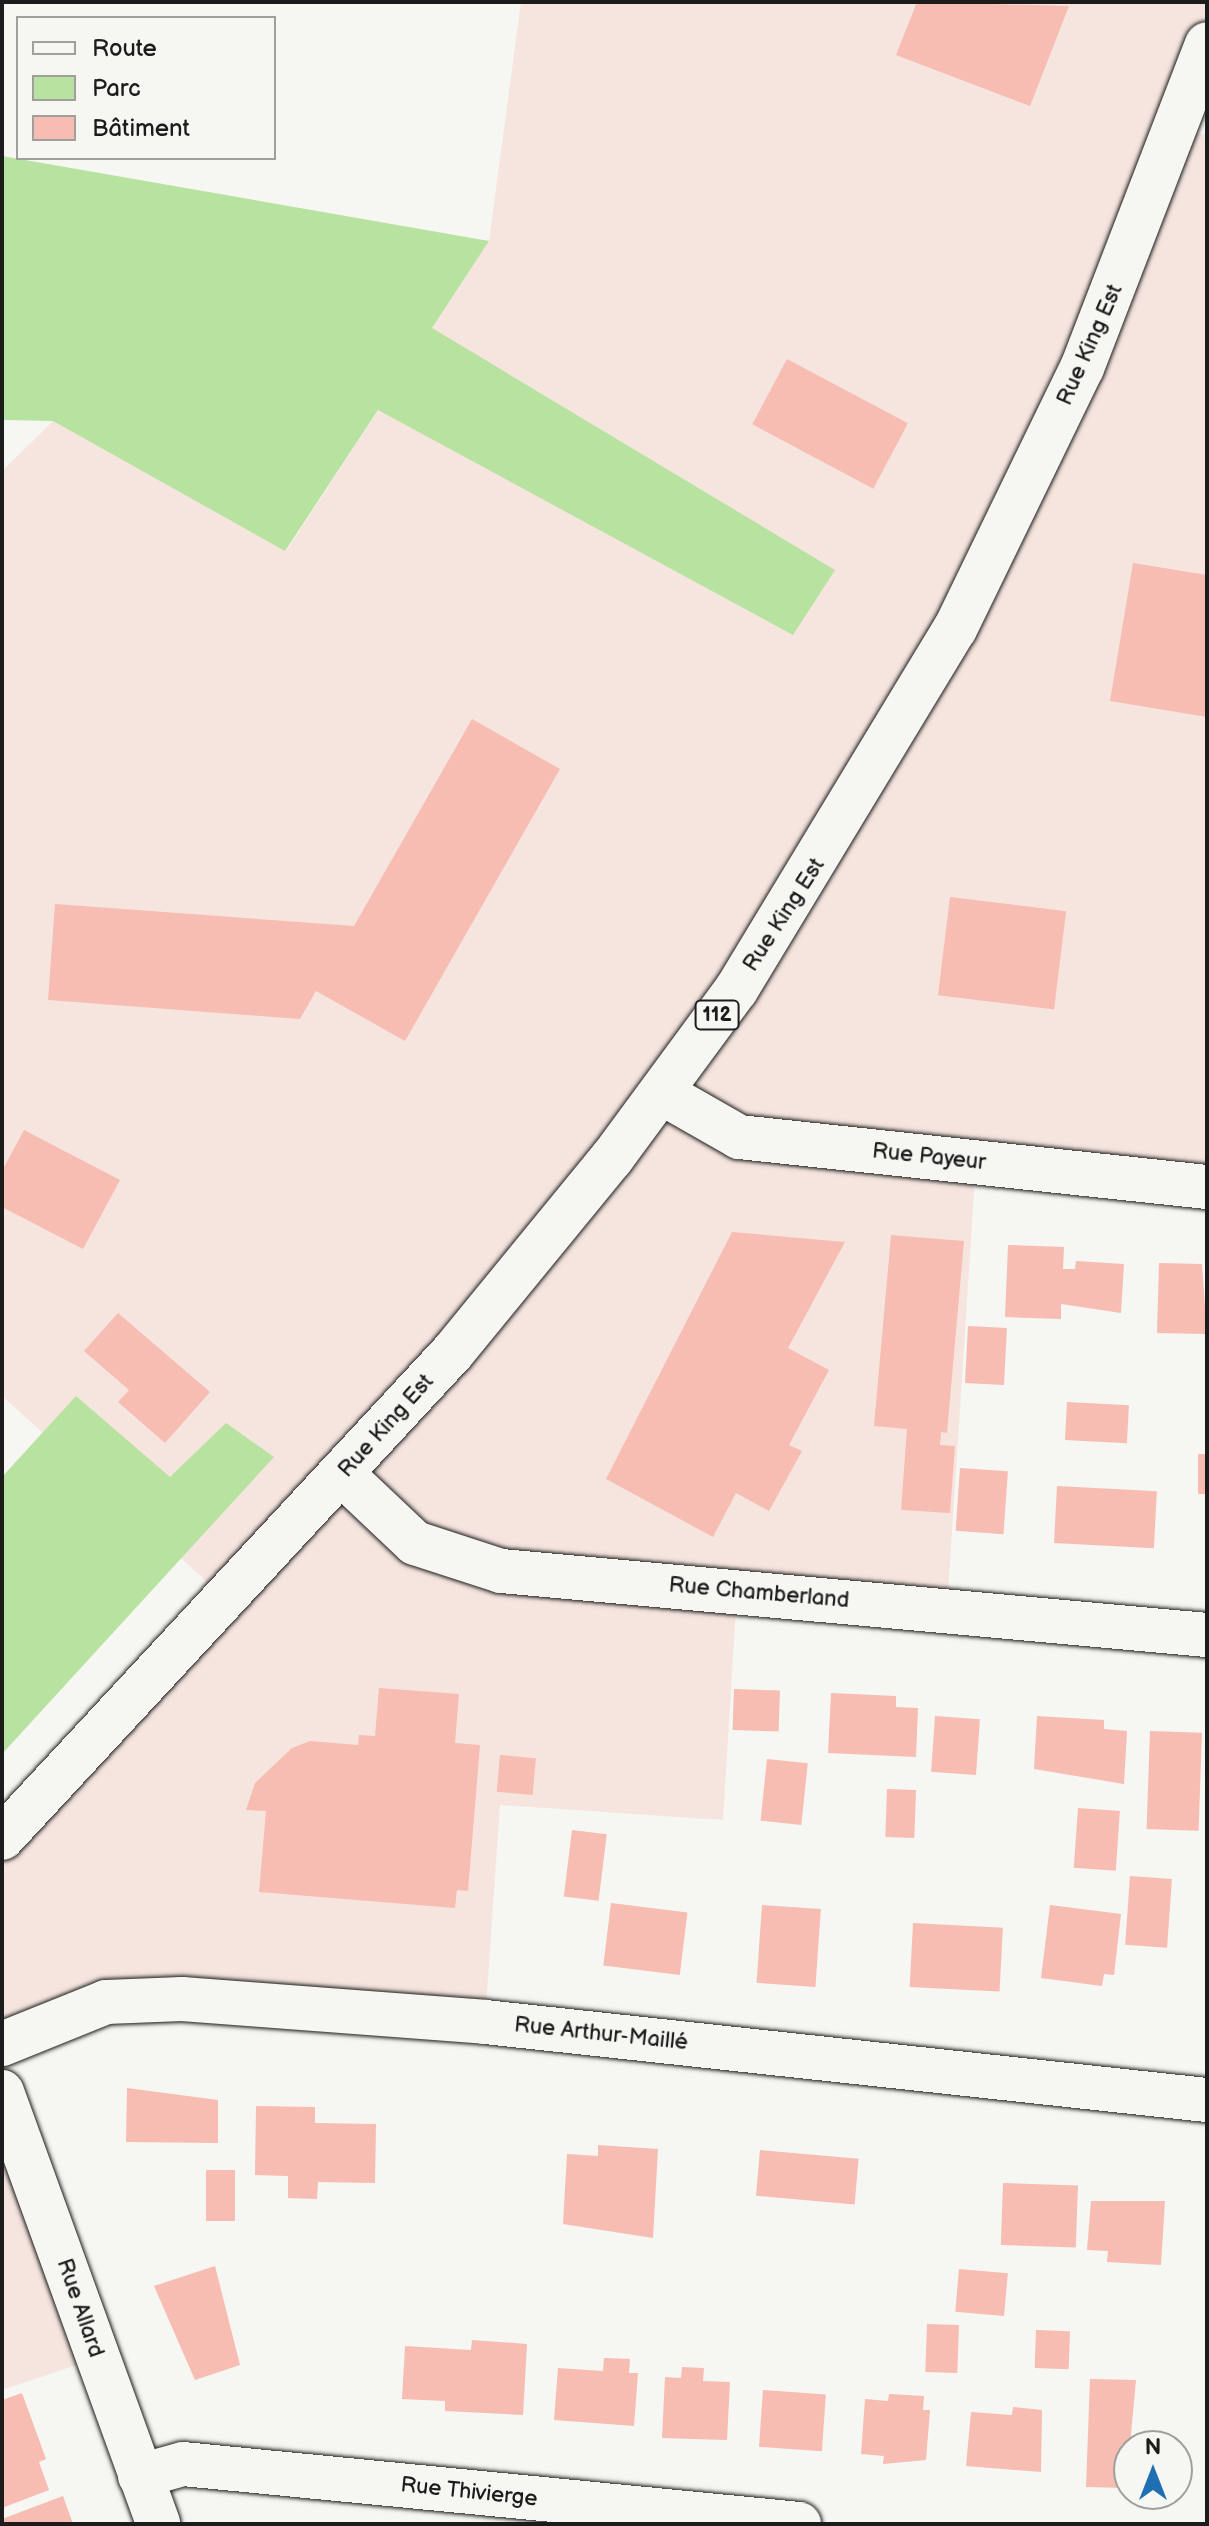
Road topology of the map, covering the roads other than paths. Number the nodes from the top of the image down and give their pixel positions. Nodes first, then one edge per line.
1 (1207, 44) edge
2 (662, 1093) junction
3 (1207, 1187) edge
4 (343, 1475) junction
5 (1207, 1635) edge
6 (2, 1838) edge
7 (2, 2044) edge
8 (2, 2092) edge
9 (1207, 2100) edge
10 (140, 2476) junction
11 (158, 2524) edge
12 (799, 2524) edge

1 - 2 street, Rue King Est / 112
2 - 3 street, Rue Payeur
2 - 4 street, Rue King Est / 112
4 - 5 street, Rue Chamberland
4 - 6 street, Rue King Est / 112
7 - 9 street, Rue Arthur-Maillé
8 - 10 street, Rue Allard
10 - 11 street, Rue Allard
10 - 12 street, Rue Thivierge

